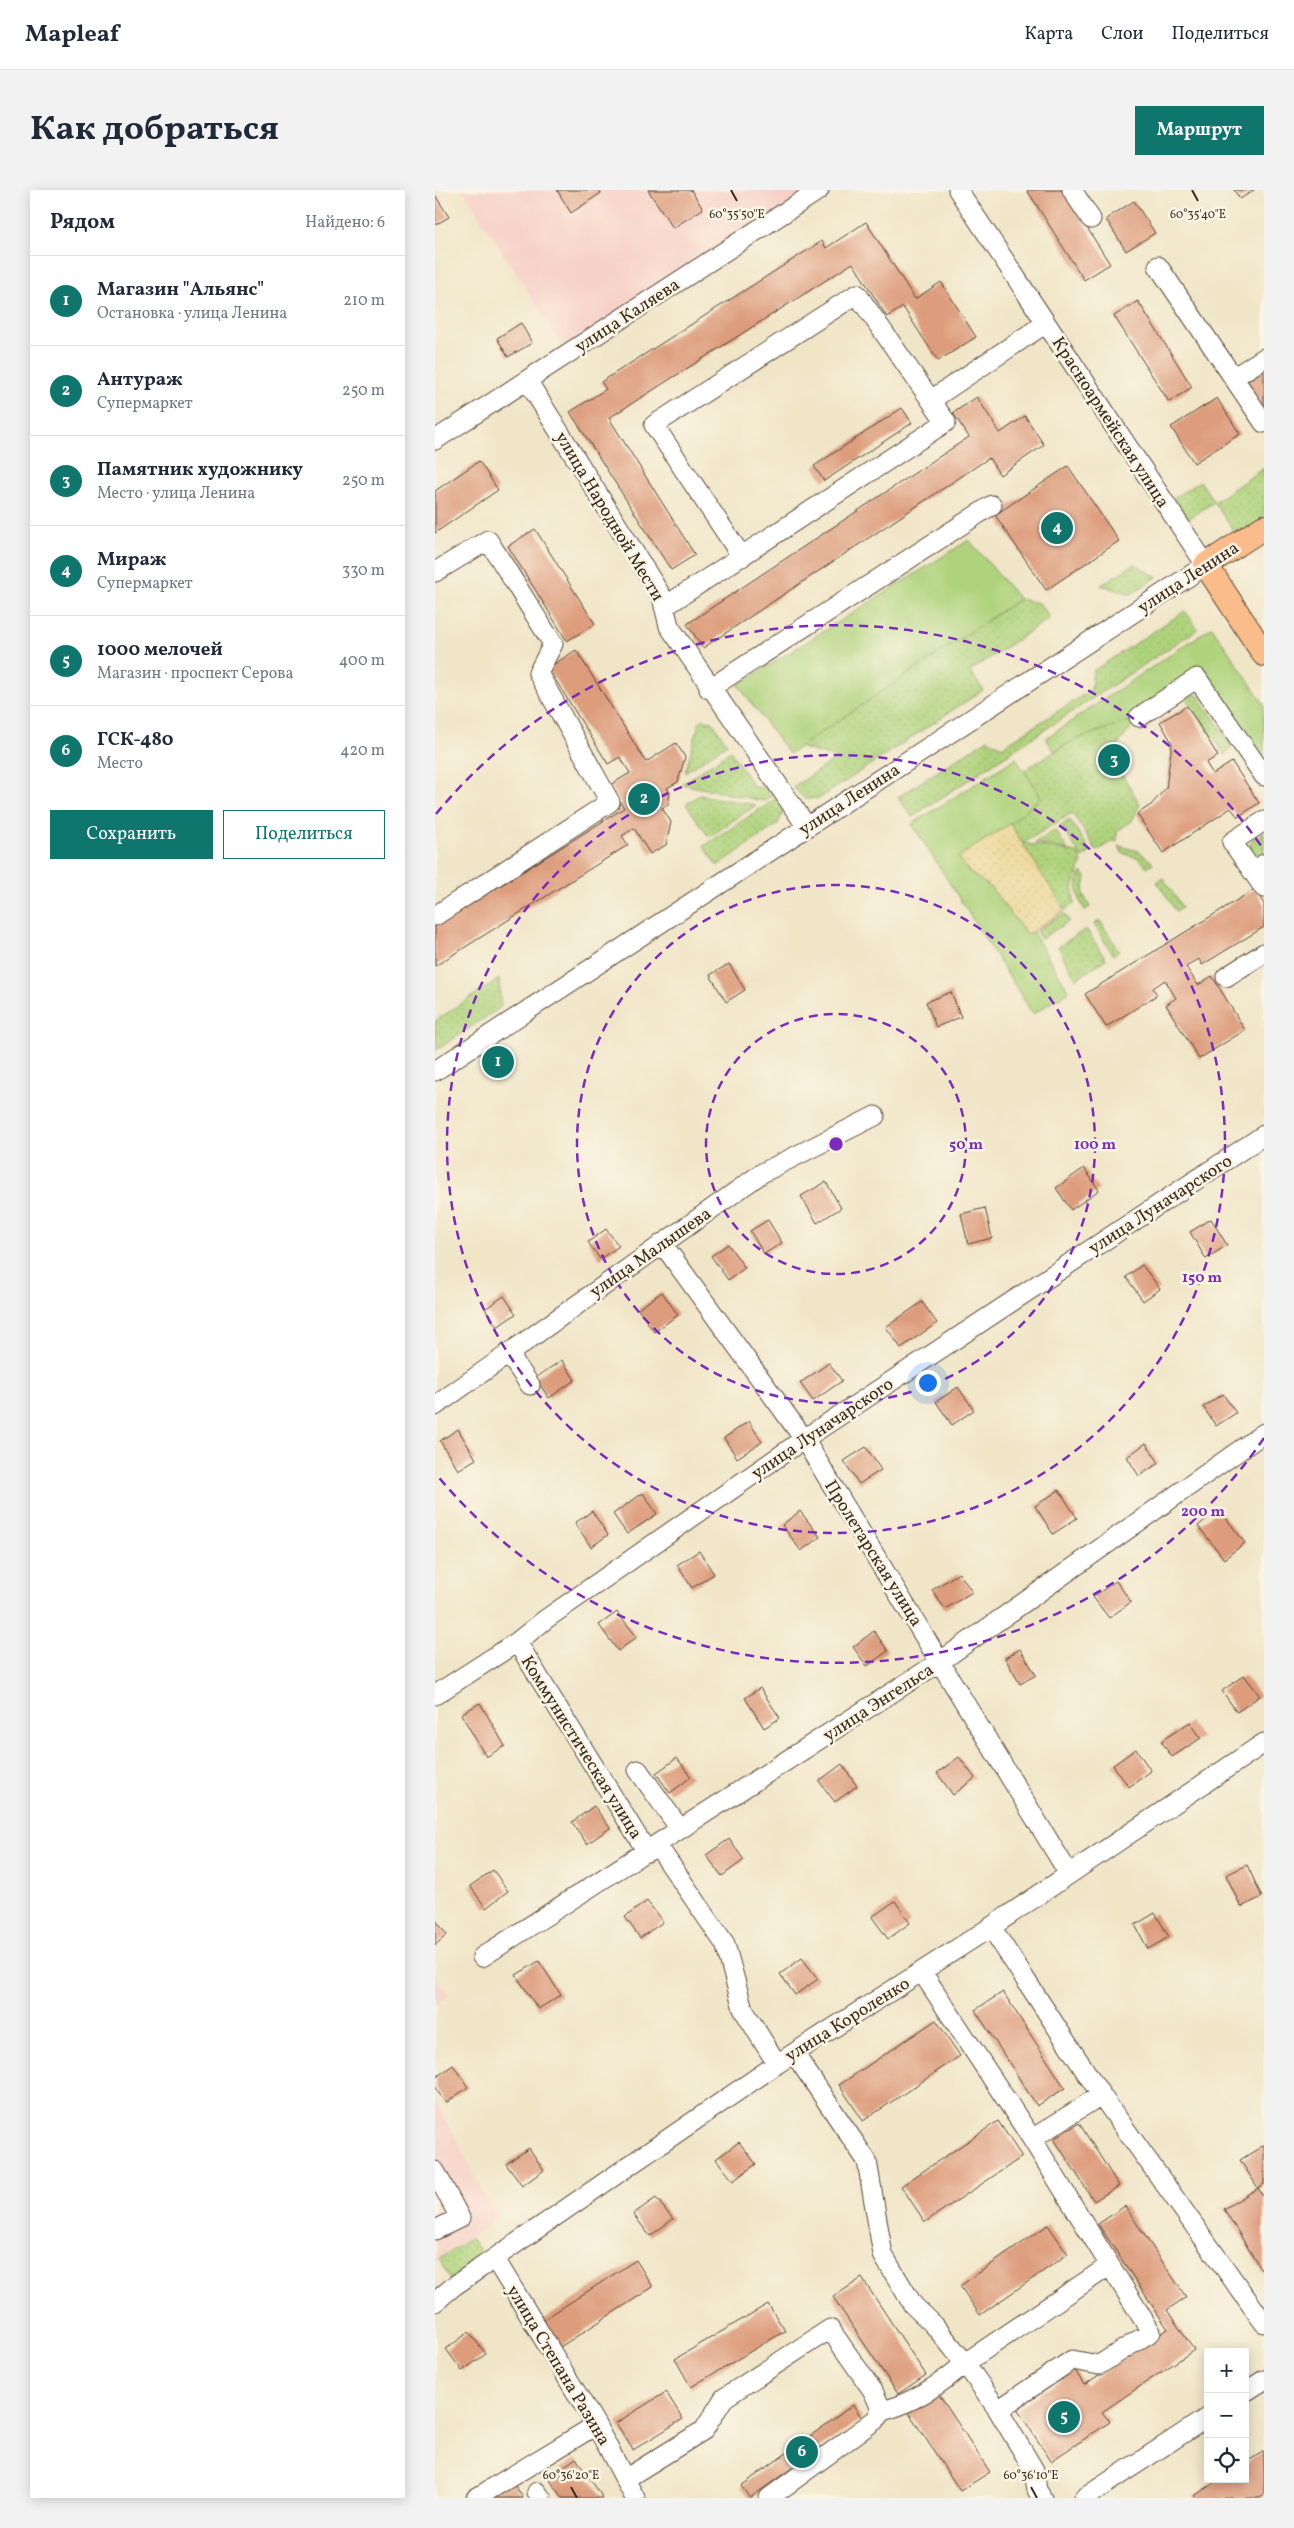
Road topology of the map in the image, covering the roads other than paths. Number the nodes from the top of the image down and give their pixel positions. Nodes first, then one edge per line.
1 (819, 190) edge
2 (958, 190) edge
3 (1072, 190) edge
4 (1091, 219) dead end
5 (1158, 266) dead end
6 (1046, 323) junction
7 (1264, 358) edge
8 (1233, 378) junction
9 (527, 380) junction
10 (931, 400) junction
11 (1264, 422) edge
12 (435, 440) edge
13 (992, 505) dead end
14 (1264, 527) edge
15 (742, 556) junction
16 (1206, 565) junction
17 (435, 572) edge
18 (664, 607) junction
19 (1264, 654) edge
20 (709, 689) junction
21 (1139, 717) dead end
22 (1264, 776) edge
23 (1264, 821) edge
24 (807, 827) junction
25 (1258, 868) edge
26 (1264, 888) edge
27 (435, 916) edge
28 (1264, 953) edge
29 (1226, 977) dead end
30 (435, 1071) edge
31 (875, 1116) dead end
32 (1264, 1136) edge
33 (662, 1244) junction
34 (508, 1353) junction
35 (530, 1384) dead end
36 (435, 1406) edge
37 (1264, 1433) edge
38 (804, 1439) junction
39 (517, 1642) junction
40 (941, 1661) junction
41 (435, 1695) edge
42 (1264, 1743) edge
43 (639, 1770) dead end
44 (680, 1829) junction
45 (652, 1849) junction
46 (1069, 1874) junction
47 (991, 1926) junction
48 (482, 1957) dead end
49 (922, 1972) junction
50 (794, 2053) junction
51 (777, 2064) junction
52 (1101, 2095) junction
53 (1032, 2139) junction
54 (435, 2171) edge
55 (435, 2230) edge
56 (495, 2259) junction
57 (1109, 2266) junction
58 (435, 2302) edge
59 (1264, 2323) edge
60 (965, 2363) junction
61 (998, 2410) junction
62 (882, 2412) junction
63 (1204, 2419) edge
64 (596, 2425) junction
65 (625, 2478) junction
66 (475, 2498) edge
67 (635, 2498) edge
68 (769, 2498) edge
69 (1042, 2498) edge
70 (1086, 2498) edge

1 - 9 street, улица Каляева
2 - 6 street, Красноармейская улица
3 - 4 street
5 - 8 street
6 - 10 street
6 - 16 street, Красноармейская улица
7 - 8 street
8 - 11 street
9 - 12 street, улица Каляева
9 - 18 street, улица Народной Мести
10 - 15 street
10 - 15 street
13 - 20 street
14 - 16 main road, улица Ленина
15 - 18 street
16 - 19 main road, Красноармейская улица
16 - 24 street, улица Ленина
17 - 27 street
18 - 20 street, улица Народной Мести
20 - 24 street, улица Народной Мести
21 - 22 street
23 - 25 street
24 - 30 street, улица Ленина
25 - 26 street
28 - 29 street
31 - 33 street, улица Малышева
32 - 38 street, улица Луначарского
33 - 34 street, улица Малышева
33 - 38 street, Пролетарская улица
34 - 35 street
34 - 36 street, улица Малышева
37 - 40 street, улица Энгельса
38 - 39 street, улица Луначарского
38 - 40 street, Пролетарская улица
39 - 41 street, улица Луначарского
39 - 45 street, Коммунистическая улица
40 - 44 street, улица Энгельса
40 - 46 street, Пролетарская улица
42 - 46 street, улица Короленко
43 - 44 street
44 - 45 street, улица Энгельса
45 - 48 street, улица Энгельса
45 - 51 street, Коммунистическая улица
46 - 47 street, улица Короленко
47 - 49 street, улица Короленко
47 - 52 street
49 - 50 street, улица Короленко
49 - 53 street
50 - 51 street, улица Короленко
50 - 60 street
51 - 56 street, улица Короленко
52 - 53 street
52 - 59 street
53 - 57 street
54 - 55 street
56 - 58 street, улица Короленко
56 - 64 street, улица Степана Разина
57 - 60 street
57 - 61 street
60 - 61 street
60 - 62 street
61 - 69 street
62 - 65 street
62 - 68 street
63 - 70 street
64 - 65 street, улица Степана Разина
64 - 66 street
65 - 67 street, улица Степана Разина

